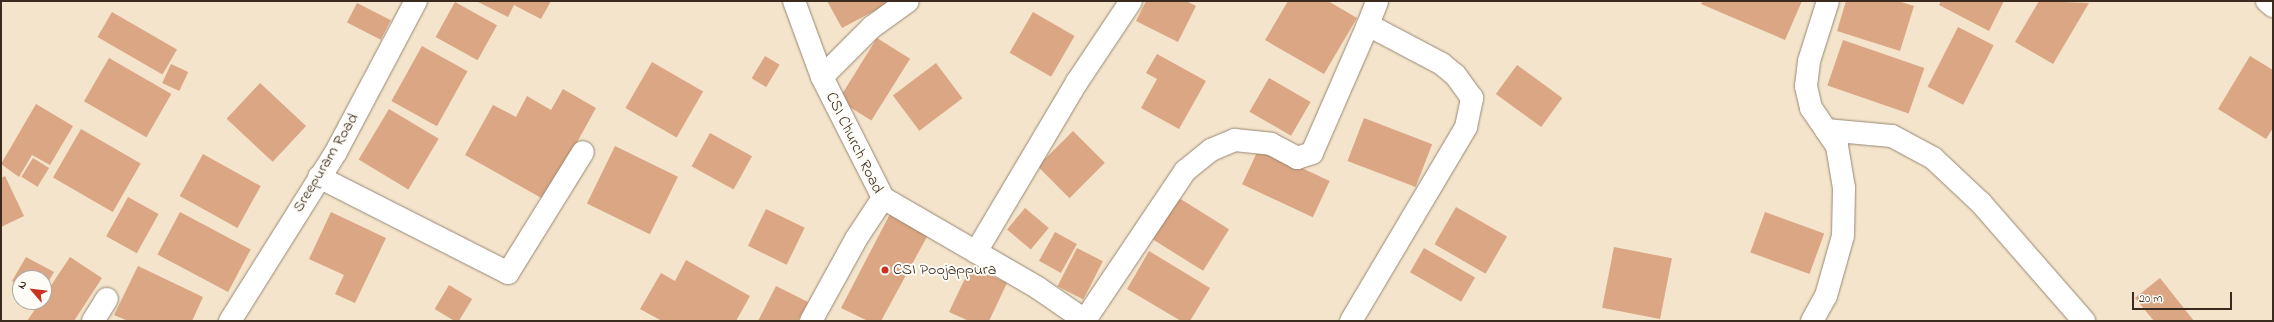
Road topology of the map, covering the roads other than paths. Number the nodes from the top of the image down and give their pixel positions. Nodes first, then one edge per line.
1 (416, 1) edge
2 (794, 1) edge
3 (908, 1) edge
4 (1130, 1) edge
5 (1377, 1) edge
6 (1828, 1) edge
7 (1368, 25) junction
8 (822, 77) junction
9 (1826, 130) junction
10 (583, 152) dead end
11 (319, 177) junction
12 (882, 198) junction
13 (976, 252) junction
14 (107, 299) dead end
15 (1085, 320) edge
16 (93, 321) edge
17 (230, 321) edge
18 (811, 321) edge
19 (1351, 321) edge
20 (1812, 321) edge
21 (2084, 321) edge

1 - 11 street, Sreepuram Road
2 - 8 street, CSI Church Road
3 - 8 street
4 - 13 street
5 - 7 street
6 - 9 street
7 - 15 street
7 - 19 street
8 - 12 street, CSI Church Road
9 - 20 street
9 - 21 street
10 - 11 street
11 - 17 street, Sreepuram Road
12 - 13 street
12 - 18 street, CSI Church Road
13 - 15 street
14 - 16 street

